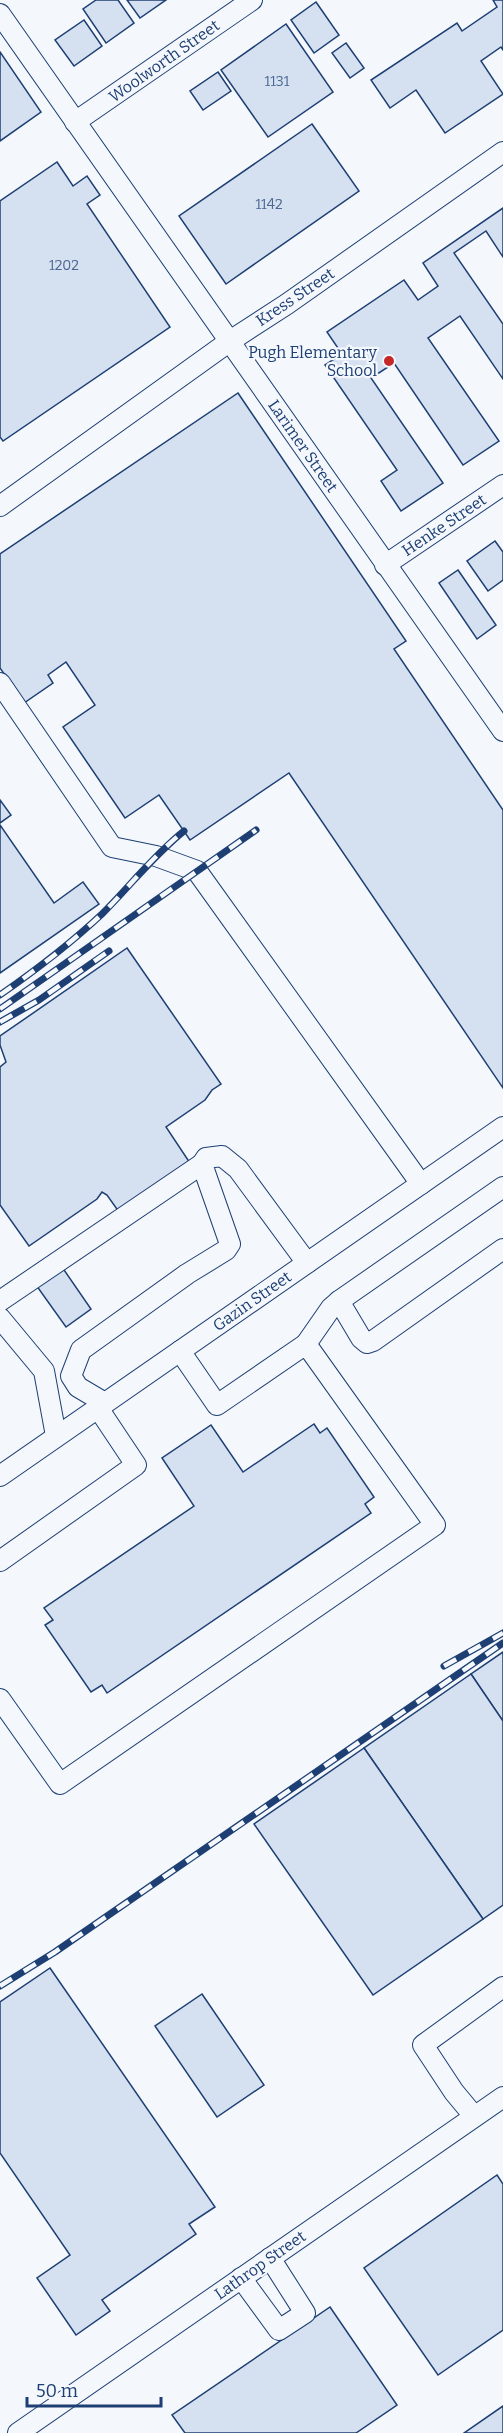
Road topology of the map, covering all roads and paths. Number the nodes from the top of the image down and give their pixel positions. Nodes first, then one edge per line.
1 (252, 0) edge
2 (0, 14) edge
3 (75, 122) junction
4 (503, 152) edge
5 (230, 341) junction
6 (503, 485) edge
7 (0, 506) edge
8 (385, 565) junction
9 (0, 683) edge
10 (503, 731) edge
11 (503, 1127) edge
12 (202, 1164) junction
13 (421, 1184) junction
14 (503, 1187) edge
15 (503, 1249) edge
16 (307, 1263) junction
17 (0, 1301) edge
18 (339, 1301) junction
19 (0, 1318) edge
20 (306, 1344) junction
21 (180, 1352) junction
22 (101, 1406) junction
23 (56, 1436) junction
24 (0, 1476) edge
25 (0, 1561) edge
26 (0, 1698) edge
27 (503, 1987) edge
28 (503, 2097) edge
29 (474, 2116) junction
30 (270, 2258) junction
31 (241, 2278) junction
32 (18, 2433) edge

1 - 3 street, Woolworth Street
2 - 3 street, Larimer Street
3 - 5 street, Larimer Street
4 - 5 street, Kress Street
5 - 7 street, Kress Street
5 - 8 street, Larimer Street
6 - 8 street, Henke Street
8 - 10 street, Larimer Street
9 - 13 street
11 - 13 street, Gazin Street
12 - 16 street
12 - 17 street
12 - 22 street
13 - 16 street, Gazin Street
14 - 18 street
15 - 18 street
16 - 21 street, Gazin Street
18 - 20 street
19 - 23 street
20 - 21 street
20 - 26 street
21 - 22 street, Gazin Street
22 - 23 street, Gazin Street
22 - 25 street
23 - 24 street, Gazin Street
27 - 29 street
28 - 29 street, Lathrop Street
29 - 30 street, Lathrop Street
30 - 31 street, Lathrop Street
30 - 31 street
31 - 32 street, Lathrop Street

